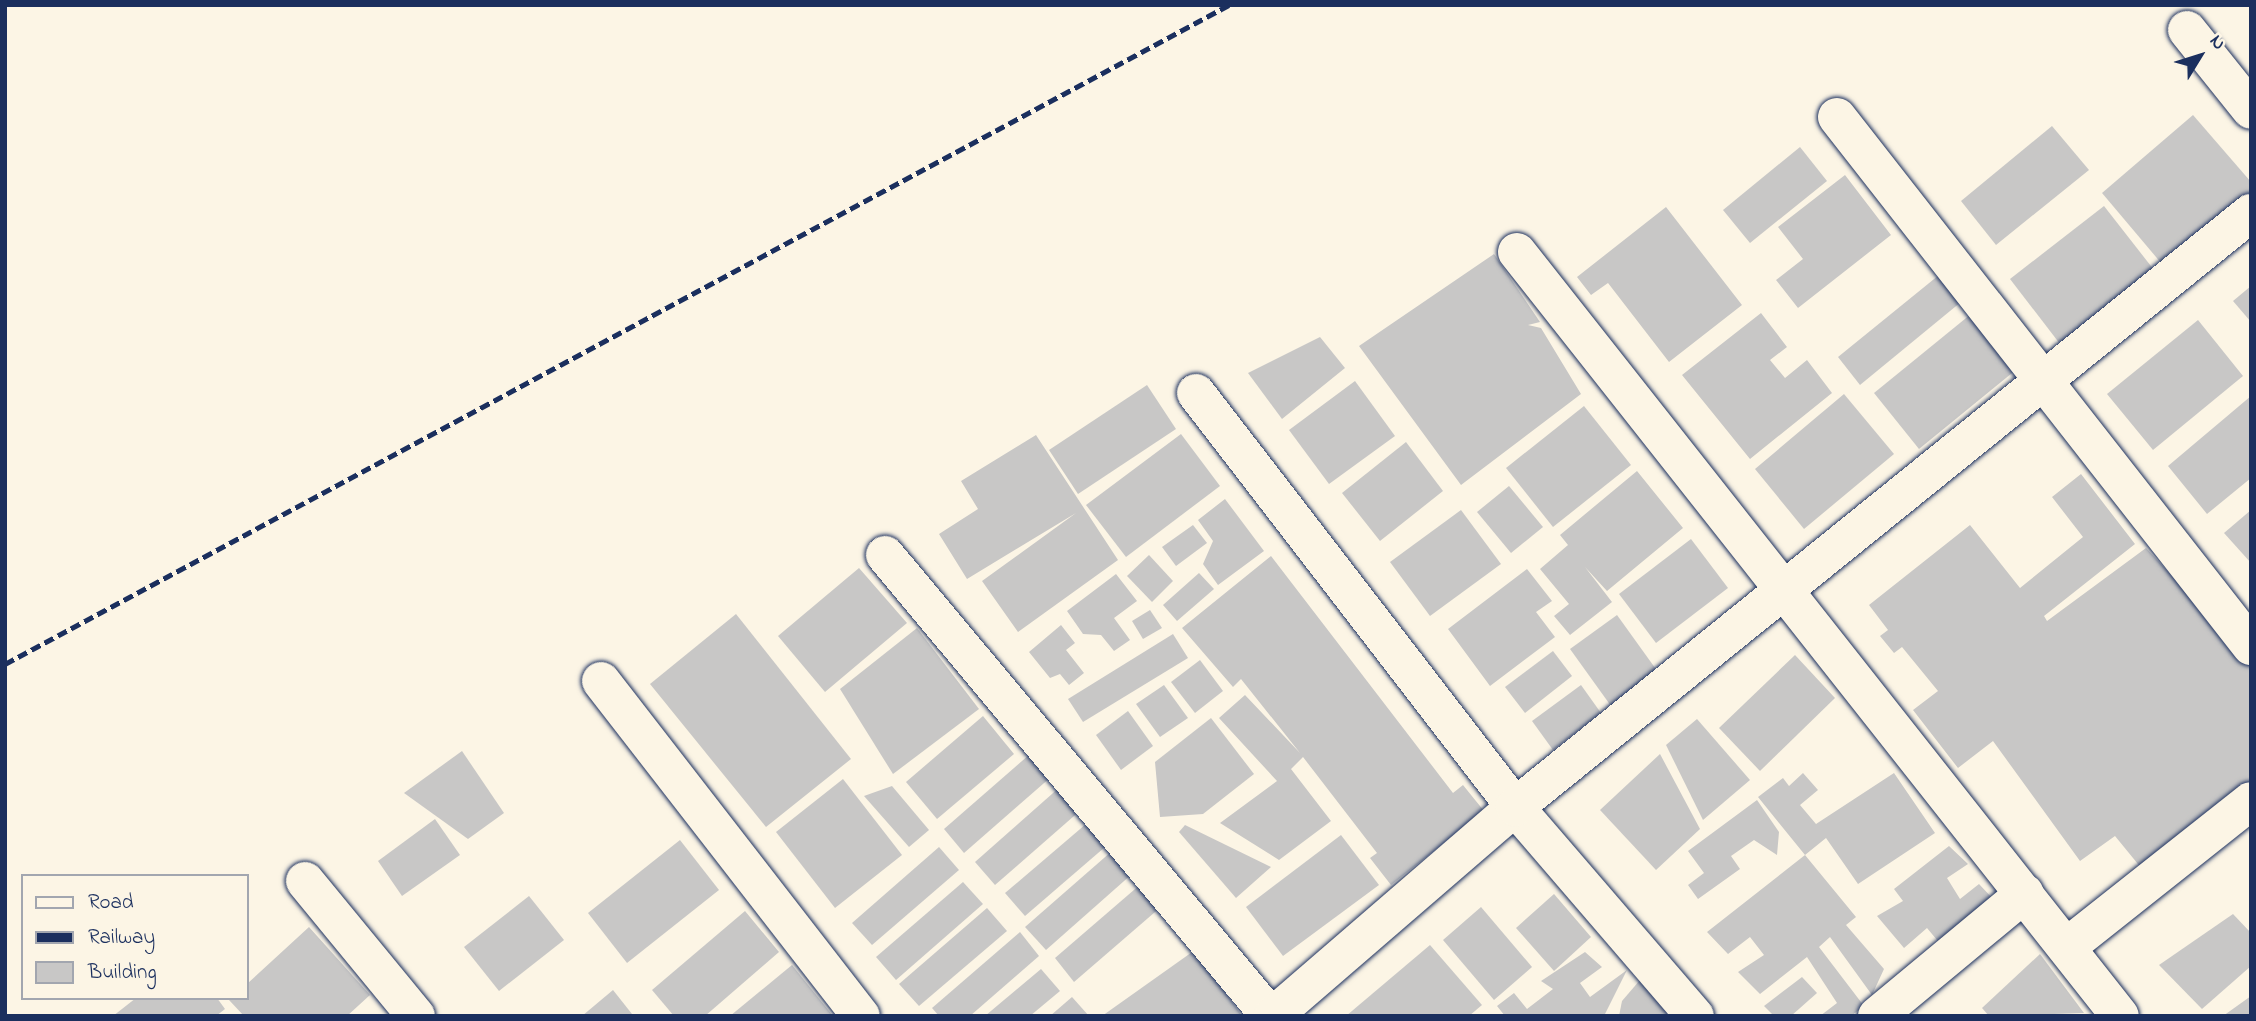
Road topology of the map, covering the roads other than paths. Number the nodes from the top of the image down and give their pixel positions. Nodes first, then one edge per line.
1 (2187, 30) dead end
2 (2251, 110) edge
3 (1837, 117) dead end
4 (2251, 213) edge
5 (1517, 252) dead end
6 (2043, 381) junction
7 (1196, 393) dead end
8 (885, 555) dead end
9 (1784, 593) junction
10 (2251, 646) edge
11 (601, 681) dead end
12 (2251, 801) edge
13 (1515, 807) junction
14 (305, 881) dead end
15 (2025, 893) junction
16 (2068, 946) junction
17 (416, 1016) edge
18 (861, 1016) edge
19 (1271, 1016) edge
20 (1695, 1016) edge
21 (1877, 1016) edge
22 (2120, 1016) edge

1 - 2 street
3 - 6 street
4 - 6 street
5 - 9 street
6 - 9 street
6 - 10 street
7 - 13 street
8 - 19 street
9 - 13 street
9 - 15 street
11 - 18 street
12 - 16 street
13 - 19 street
13 - 20 street
14 - 17 street
15 - 16 street
15 - 21 street
16 - 22 street

